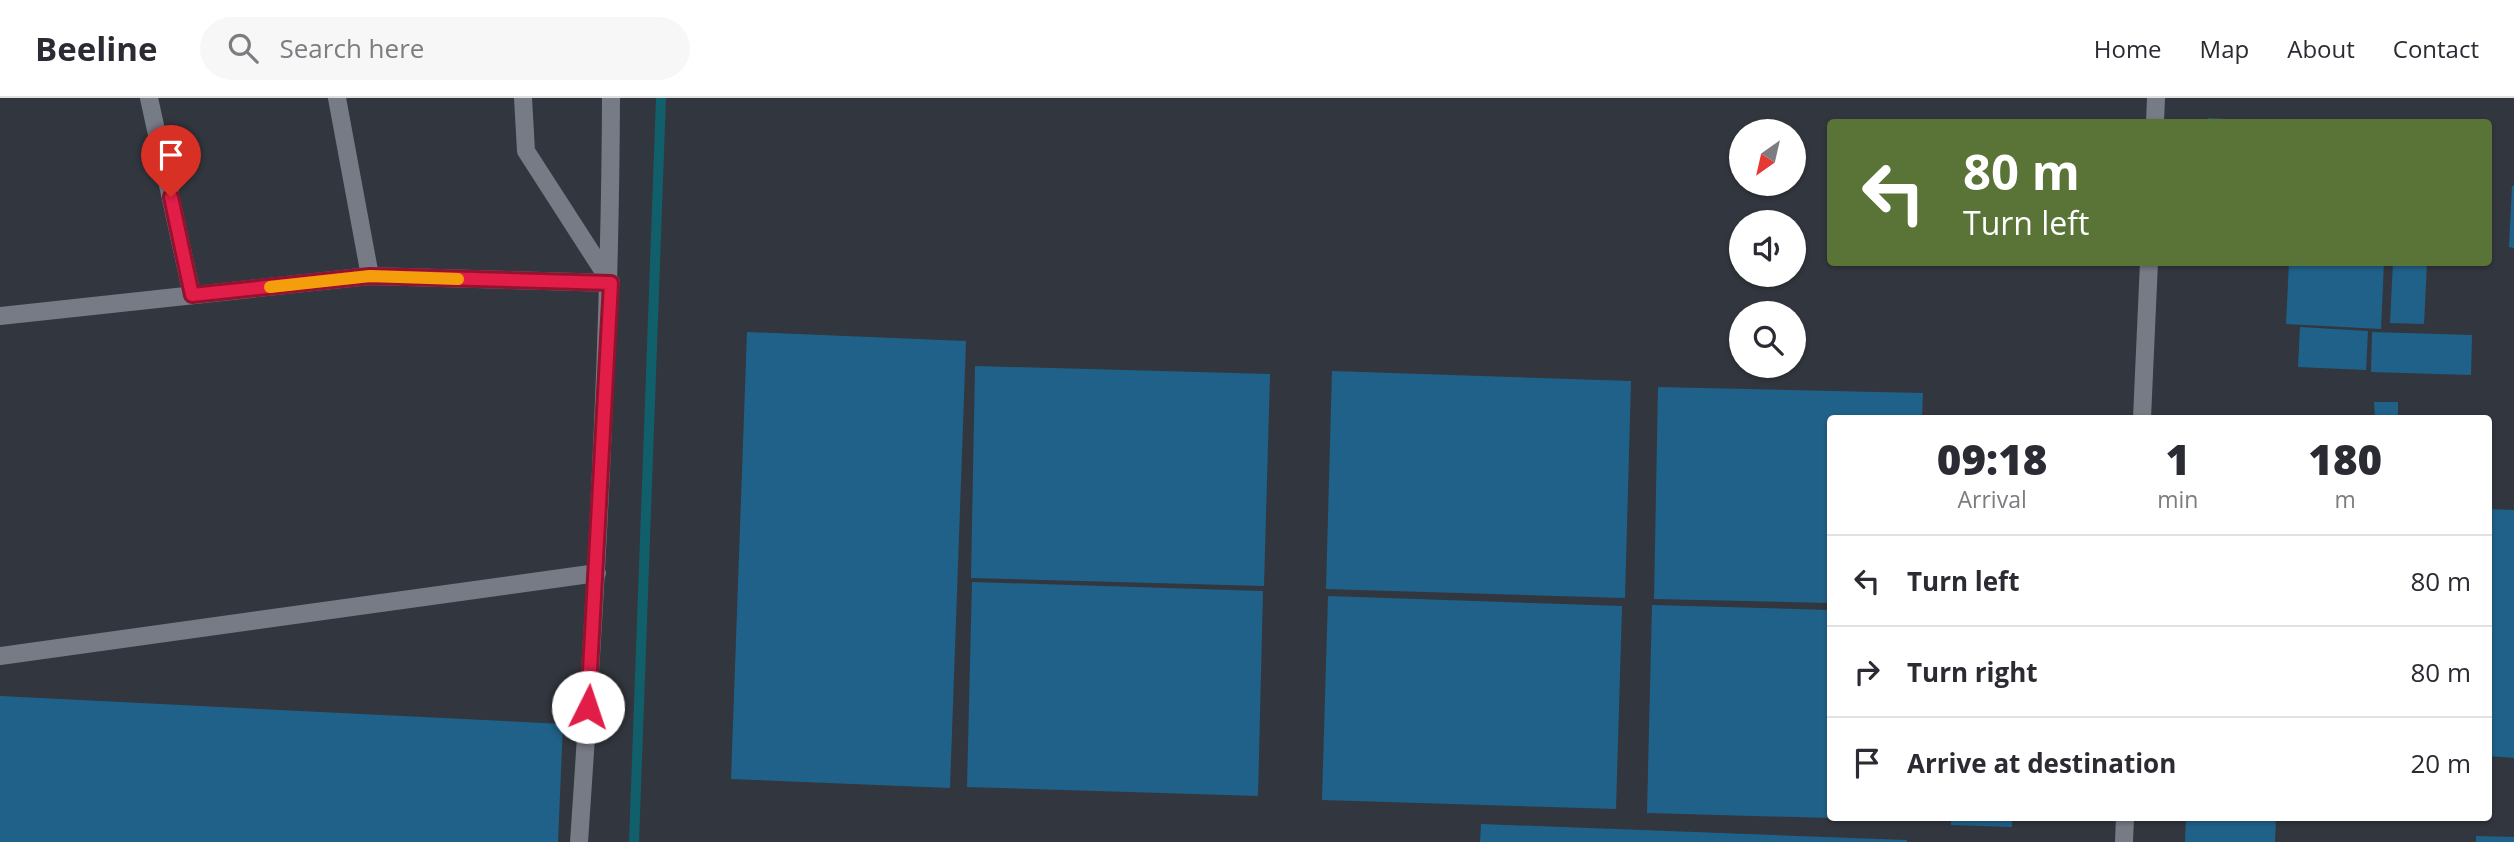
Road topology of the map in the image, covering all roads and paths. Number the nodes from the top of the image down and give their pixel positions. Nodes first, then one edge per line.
1 (149, 98) edge
2 (337, 98) edge
3 (523, 98) edge
4 (611, 98) edge
5 (2156, 98) edge
6 (2155, 119) edge
7 (2149, 266) edge
8 (370, 276) junction
9 (611, 283) junction
10 (192, 295) junction
11 (0, 316) edge
12 (2142, 415) edge
13 (597, 573) junction
14 (0, 656) edge
15 (2125, 821) edge
16 (579, 842) edge
17 (2124, 842) edge

1 - 10 street
2 - 8 street
3 - 9 street
4 - 9 street
5 - 6 street
7 - 12 street
8 - 9 street
8 - 10 street
9 - 13 street
10 - 11 street
13 - 14 street
13 - 16 street
15 - 17 street

